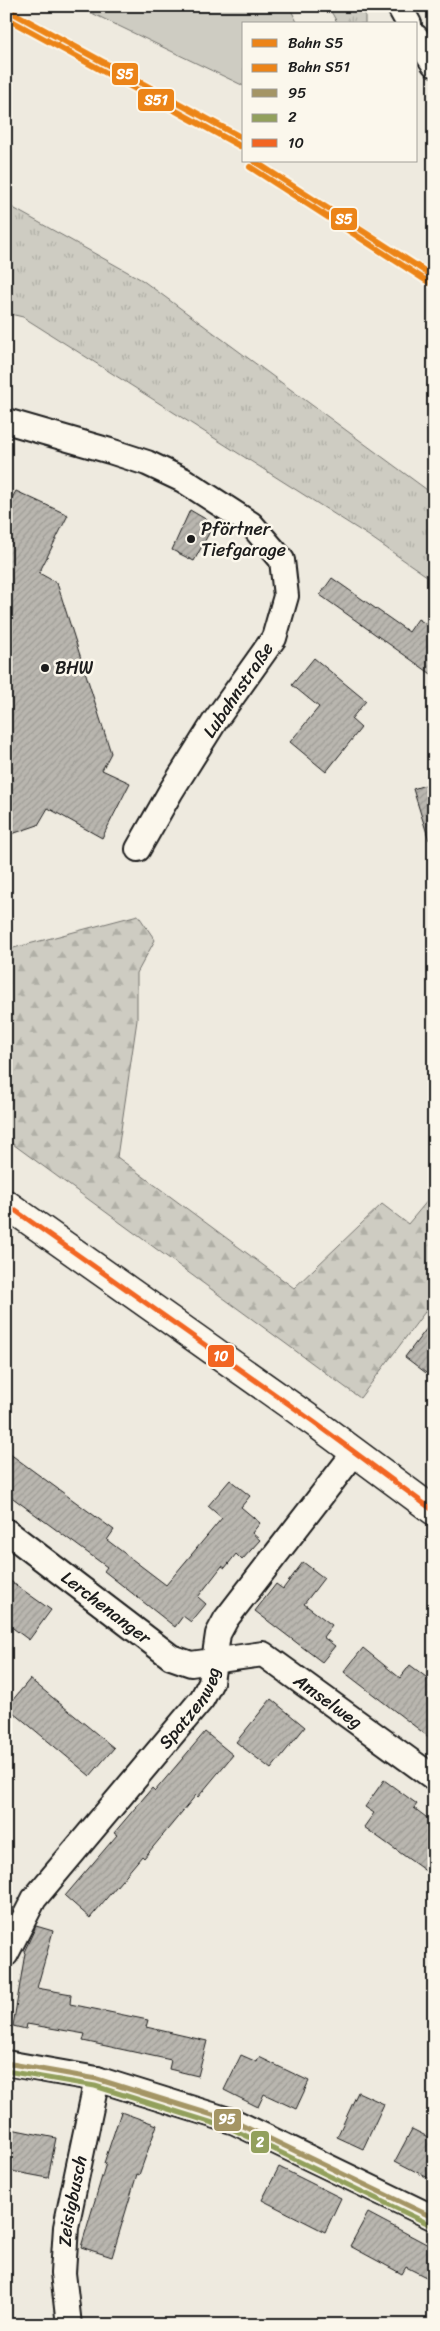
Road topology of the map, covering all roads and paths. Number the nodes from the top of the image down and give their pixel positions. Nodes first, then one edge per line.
1 (399, 6) edge
2 (408, 22) edge
3 (418, 40) edge
4 (434, 64) edge
5 (6, 421) edge
6 (138, 849) dead end
7 (6, 1204) edge
8 (355, 1452) junction
9 (434, 1511) edge
10 (6, 1531) edge
11 (214, 1662) junction
12 (434, 1778) edge
13 (6, 1954) edge
14 (6, 2063) edge
15 (97, 2079) junction
16 (434, 2218) edge
17 (70, 2325) edge

1 - 2 street
3 - 4 street
5 - 6 street, Lubahnstraße
7 - 8 main road
8 - 9 main road
8 - 11 street, Spatzenweg
10 - 11 street, Lerchenanger
11 - 12 street, Amselweg
11 - 13 street, Spatzenweg
14 - 15 street
15 - 16 street
15 - 17 street, Zeisigbusch

